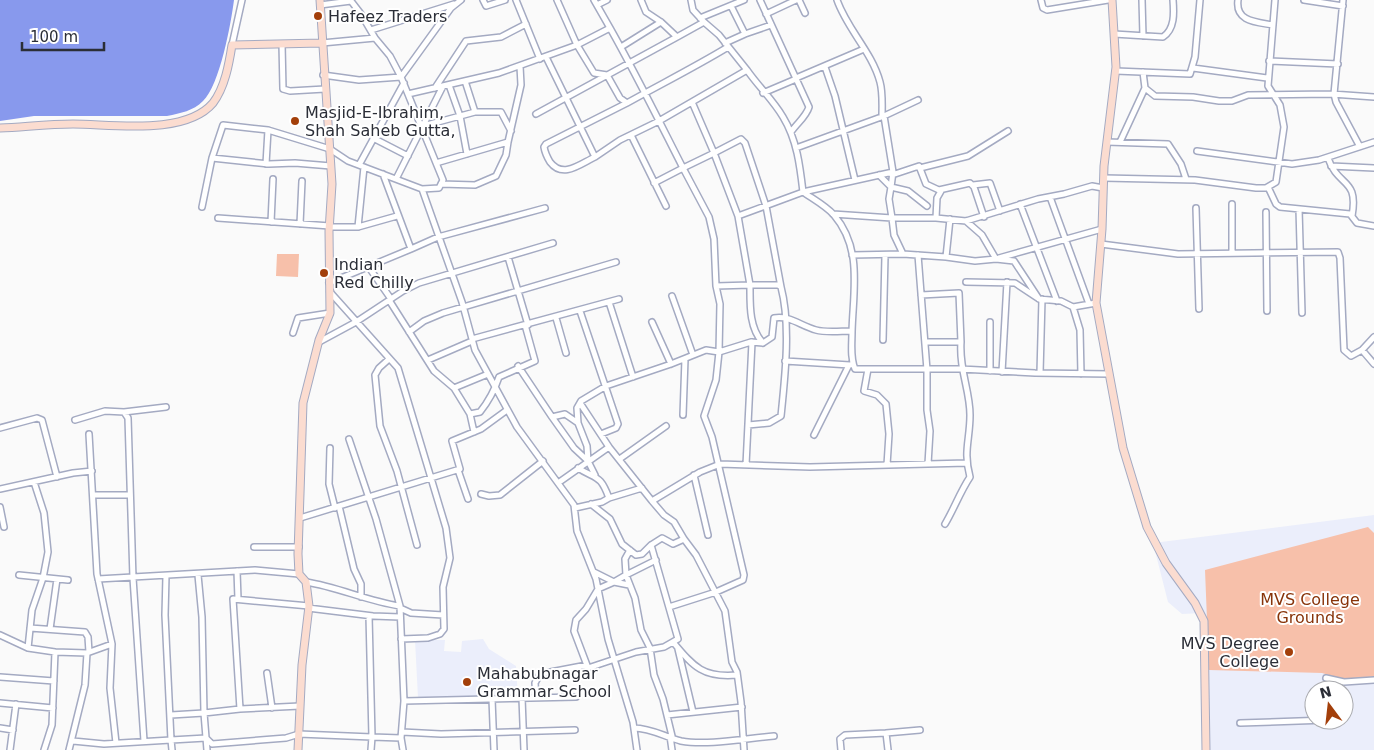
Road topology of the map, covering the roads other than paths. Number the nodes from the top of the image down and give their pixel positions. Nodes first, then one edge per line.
1 (242, 0) edge
2 (352, 0) edge
3 (483, 0) edge
4 (505, 0) edge
5 (516, 0) edge
6 (558, 0) edge
7 (607, 0) edge
8 (641, 0) edge
9 (691, 0) edge
10 (744, 0) edge
11 (760, 0) edge
12 (798, 0) edge
13 (836, 0) edge
14 (1042, 0) edge
15 (1110, 0) edge
16 (1142, 0) edge
17 (1173, 0) edge
18 (1200, 0) edge
19 (1238, 0) edge
20 (1275, 0) edge
21 (1304, 0) edge
22 (320, 2) edge
23 (459, 2) edge
24 (596, 3) edge
25 (1343, 3) edge
26 (731, 6) junction
27 (805, 13) dead end
28 (766, 14) junction
29 (702, 20) junction
30 (661, 22) junction
31 (526, 24) junction
32 (771, 25) junction
33 (1273, 25) junction
34 (610, 28) junction
35 (371, 30) junction
36 (745, 34) junction
37 (1114, 34) junction
38 (1143, 36) junction
39 (677, 37) junction
40 (375, 38) junction
41 (322, 43) junction
42 (282, 44) junction
43 (232, 45) junction
44 (577, 45) junction
45 (727, 45) junction
46 (621, 47) junction
47 (864, 50) junction
48 (543, 58) junction
49 (1269, 61) junction
50 (630, 63) junction
51 (1338, 64) junction
52 (520, 66) junction
53 (825, 67) junction
54 (1193, 68) junction
55 (747, 70) junction
56 (1116, 70) junction
57 (1143, 72) junction
58 (323, 75) junction
59 (607, 75) junction
60 (401, 77) junction
61 (796, 78) junction
62 (1267, 78) junction
63 (464, 81) junction
64 (404, 83) junction
65 (446, 86) junction
66 (435, 88) junction
67 (1145, 88) junction
68 (325, 89) junction
69 (645, 93) junction
70 (763, 93) junction
71 (408, 94) junction
72 (1334, 94) junction
73 (1273, 95) junction
74 (1374, 97) edge
75 (566, 98) junction
76 (918, 100) dead end
77 (692, 102) junction
78 (627, 103) junction
79 (474, 112) junction
80 (536, 114) dead end
81 (460, 116) junction
82 (883, 116) junction
83 (659, 121) junction
84 (580, 126) junction
85 (423, 127) junction
86 (0, 128) edge
87 (268, 130) junction
88 (511, 131) junction
89 (842, 131) junction
90 (1008, 131) dead end
91 (791, 132) junction
92 (631, 135) junction
93 (373, 138) junction
94 (508, 142) junction
95 (1107, 142) junction
96 (1120, 142) junction
97 (1374, 142) edge
98 (1360, 145) junction
99 (330, 148) junction
100 (796, 148) junction
101 (1198, 151) dead end
102 (714, 153) junction
103 (467, 154) junction
104 (408, 156) junction
105 (595, 157) junction
106 (212, 158) junction
107 (1328, 158) junction
108 (1280, 162) junction
109 (436, 163) junction
110 (266, 164) junction
111 (331, 166) junction
112 (362, 166) junction
113 (1331, 166) junction
114 (683, 168) junction
115 (920, 168) junction
116 (1374, 168) edge
117 (893, 173) junction
118 (383, 174) junction
119 (879, 175) junction
120 (1104, 178) junction
121 (273, 179) dead end
122 (396, 179) junction
123 (1186, 179) junction
124 (855, 180) junction
125 (302, 181) dead end
126 (654, 183) junction
127 (441, 184) junction
128 (973, 185) junction
129 (891, 187) junction
130 (1268, 187) junction
131 (1103, 188) junction
132 (422, 189) junction
133 (939, 190) junction
134 (803, 192) junction
135 (1050, 196) junction
136 (1020, 204) junction
137 (1232, 204) dead end
138 (666, 206) dead end
139 (766, 206) junction
140 (928, 206) dead end
141 (202, 207) dead end
142 (545, 208) dead end
143 (1196, 208) dead end
144 (1299, 209) junction
145 (1000, 211) junction
146 (1266, 212) dead end
147 (833, 214) junction
148 (397, 216) junction
149 (738, 216) junction
150 (984, 216) junction
151 (1352, 216) junction
152 (218, 218) dead end
153 (892, 218) junction
154 (936, 218) junction
155 (950, 219) junction
156 (966, 221) junction
157 (270, 222) junction
158 (300, 224) junction
159 (1374, 226) edge
160 (330, 227) junction
161 (358, 227) junction
162 (1102, 229) junction
163 (438, 237) junction
164 (1065, 238) junction
165 (553, 243) dead end
166 (1101, 244) junction
167 (1037, 246) junction
168 (411, 249) junction
169 (1266, 252) junction
170 (1301, 252) junction
171 (1232, 253) junction
172 (903, 254) junction
173 (1196, 254) junction
174 (852, 255) junction
175 (918, 255) junction
176 (508, 256) junction
177 (885, 256) junction
178 (946, 256) junction
179 (996, 259) junction
180 (616, 262) dead end
181 (368, 266) junction
182 (452, 273) junction
183 (966, 282) dead end
184 (1007, 282) junction
185 (330, 283) junction
186 (750, 285) junction
187 (716, 286) junction
188 (781, 287) junction
189 (518, 291) junction
190 (330, 292) junction
191 (921, 295) junction
192 (672, 296) dead end
193 (619, 299) dead end
194 (1040, 299) junction
195 (390, 300) junction
196 (1057, 301) junction
197 (608, 302) junction
198 (1092, 303) junction
199 (463, 307) junction
200 (1073, 307) junction
201 (1199, 309) dead end
202 (580, 310) junction
203 (1267, 311) dead end
204 (330, 313) junction
205 (1302, 313) dead end
206 (556, 318) junction
207 (785, 318) junction
208 (356, 322) junction
209 (652, 322) dead end
210 (990, 322) dead end
211 (527, 325) junction
212 (852, 331) junction
213 (409, 332) junction
214 (293, 333) dead end
215 (1374, 337) edge
216 (472, 340) junction
217 (883, 340) dead end
218 (319, 342) junction
219 (752, 342) junction
220 (925, 342) junction
221 (961, 342) junction
222 (763, 343) junction
223 (1362, 350) junction
224 (719, 352) junction
225 (566, 353) dead end
226 (693, 355) junction
227 (389, 359) junction
228 (685, 359) junction
229 (428, 360) junction
230 (786, 361) junction
231 (671, 364) junction
232 (1374, 364) edge
233 (518, 366) junction
234 (851, 366) junction
235 (868, 369) junction
236 (961, 369) junction
237 (927, 370) junction
238 (990, 371) junction
239 (1002, 372) junction
240 (1040, 373) junction
241 (488, 374) junction
242 (1080, 374) junction
243 (1109, 374) junction
244 (634, 377) junction
245 (606, 386) junction
246 (454, 388) junction
247 (495, 388) junction
248 (579, 406) junction
249 (166, 407) dead end
250 (507, 410) junction
251 (124, 412) junction
252 (470, 414) junction
253 (566, 414) junction
254 (682, 415) dead end
255 (552, 417) junction
256 (75, 420) dead end
257 (578, 423) junction
258 (748, 425) junction
259 (666, 426) dead end
260 (0, 428) edge
261 (474, 432) junction
262 (89, 434) dead end
263 (601, 434) junction
264 (814, 435) dead end
265 (349, 439) dead end
266 (609, 447) junction
267 (330, 448) dead end
268 (621, 458) junction
269 (543, 461) junction
270 (588, 461) junction
271 (966, 463) junction
272 (719, 464) junction
273 (928, 464) junction
274 (746, 465) junction
275 (887, 465) junction
276 (578, 468) junction
277 (458, 470) junction
278 (92, 472) junction
279 (595, 475) junction
280 (694, 475) junction
281 (57, 477) junction
282 (429, 477) junction
283 (34, 482) junction
284 (558, 483) junction
285 (400, 486) junction
286 (642, 488) junction
287 (0, 489) edge
288 (130, 494) junction
289 (481, 494) dead end
290 (93, 495) junction
291 (367, 498) junction
292 (609, 498) junction
293 (468, 499) dead end
294 (652, 501) junction
295 (591, 504) junction
296 (0, 507) edge
297 (337, 507) junction
298 (575, 508) junction
299 (300, 518) junction
300 (945, 524) dead end
301 (4, 527) dead end
302 (708, 535) dead end
303 (684, 539) junction
304 (417, 545) dead end
305 (651, 545) junction
306 (254, 547) dead end
307 (299, 547) junction
308 (630, 550) junction
309 (656, 560) junction
310 (237, 572) junction
311 (593, 572) junction
312 (19, 574) dead end
313 (299, 574) junction
314 (198, 575) junction
315 (626, 575) junction
316 (166, 576) junction
317 (43, 578) junction
318 (133, 578) junction
319 (56, 579) junction
320 (98, 579) junction
321 (68, 580) dead end
322 (306, 582) junction
323 (614, 582) junction
324 (629, 585) junction
325 (598, 589) junction
326 (716, 592) junction
327 (361, 597) junction
328 (238, 600) junction
329 (308, 607) junction
330 (400, 607) junction
331 (669, 607) junction
332 (442, 615) junction
333 (369, 616) junction
334 (400, 617) junction
335 (30, 628) junction
336 (50, 629) junction
337 (0, 635) edge
338 (400, 639) junction
339 (673, 642) junction
340 (112, 644) junction
341 (28, 648) junction
342 (650, 648) junction
343 (678, 648) junction
344 (55, 652) junction
345 (88, 653) junction
346 (614, 659) junction
347 (587, 665) junction
348 (267, 673) dead end
349 (737, 675) junction
350 (0, 677) edge
351 (1326, 678) dead end
352 (1374, 680) edge
353 (54, 682) junction
354 (576, 697) dead end
355 (522, 698) junction
356 (536, 698) junction
357 (492, 699) junction
358 (404, 701) junction
359 (0, 703) edge
360 (16, 704) junction
361 (300, 706) junction
362 (742, 707) junction
363 (54, 708) junction
364 (272, 708) junction
365 (240, 709) junction
366 (692, 712) junction
367 (204, 713) junction
368 (170, 715) junction
369 (667, 715) junction
370 (1304, 721) edge
371 (1240, 723) dead end
372 (0, 728) edge
373 (634, 728) junction
374 (12, 730) junction
375 (575, 730) dead end
376 (920, 730) dead end
377 (494, 731) junction
378 (523, 731) junction
379 (886, 733) junction
380 (299, 734) junction
381 (401, 735) junction
382 (671, 736) junction
383 (774, 736) dead end
384 (372, 737) junction
385 (206, 738) junction
386 (743, 738) junction
387 (171, 740) junction
388 (73, 741) junction
389 (144, 742) junction
390 (116, 743) junction
391 (10, 750) edge
392 (44, 750) edge
393 (69, 750) edge
394 (172, 750) edge
395 (207, 750) edge
396 (298, 750) edge
397 (371, 750) edge
398 (403, 750) edge
399 (494, 750) edge
400 (524, 750) edge
401 (637, 750) edge
402 (672, 750) edge
403 (744, 750) edge
404 (840, 750) edge
405 (888, 750) edge
406 (1206, 750) edge

1 - 43 street
2 - 22 street
2 - 35 street
3 - 4 street
5 - 31 street
6 - 44 street
7 - 24 street
8 - 30 street
9 - 29 street
10 - 26 street
11 - 28 street
12 - 27 street
12 - 28 street
13 - 47 street
14 - 15 street
15 - 37 street
16 - 38 street
17 - 38 street
18 - 54 street
19 - 33 street
20 - 33 street
21 - 25 street
22 - 41 street
23 - 35 street
23 - 60 street
24 - 34 street
25 - 51 street
26 - 29 street
26 - 36 street
28 - 32 street
29 - 39 street
29 - 45 street
30 - 39 street
30 - 46 street
31 - 48 street
31 - 66 street
32 - 36 street
32 - 61 street
33 - 49 street
34 - 44 street
34 - 46 street
35 - 40 street
36 - 45 street
37 - 38 street
37 - 56 street
39 - 50 street
40 - 41 street
40 - 60 street
41 - 42 street
41 - 58 street
42 - 43 street
42 - 68 street
43 - 86 street
44 - 48 street
44 - 59 street
45 - 55 street
45 - 69 street
46 - 50 street
47 - 53 street
47 - 82 street
48 - 52 street
48 - 75 street
49 - 51 street
49 - 62 street
50 - 59 street
50 - 69 street
51 - 72 street
52 - 63 street
52 - 88 street
53 - 61 street
53 - 89 street
54 - 57 street
54 - 62 street
55 - 70 street
55 - 77 street
56 - 57 street
56 - 95 street
57 - 67 street
58 - 60 street
58 - 68 street
59 - 75 street
59 - 78 street
60 - 64 street
61 - 70 street
61 - 91 street
62 - 73 street
63 - 65 street
63 - 79 street
64 - 71 street
64 - 93 street
65 - 66 street
65 - 81 street
65 - 85 street
66 - 71 street
67 - 73 street
67 - 96 street
68 - 99 street
69 - 78 street
69 - 83 street
70 - 91 street
71 - 85 street
72 - 73 street
72 - 74 street
72 - 98 street
73 - 108 street
75 - 80 street
75 - 84 street
76 - 82 street
77 - 83 street
77 - 102 street
78 - 84 street
79 - 81 street
79 - 88 street
81 - 85 street
81 - 103 street
82 - 89 street
82 - 117 street
83 - 92 street
83 - 114 street
84 - 105 street
84 - 105 street
85 - 104 street
85 - 109 street
87 - 99 street
87 - 106 street
87 - 110 street
88 - 94 street
89 - 100 street
89 - 124 street
90 - 115 street
91 - 100 street
92 - 105 street
92 - 126 street
93 - 104 street
93 - 112 street
94 - 103 street
94 - 127 street
95 - 96 street
95 - 120 street
96 - 123 street
97 - 98 street
98 - 107 street
99 - 111 street
99 - 112 street
100 - 134 street
101 - 108 street
102 - 114 street
102 - 139 street
102 - 149 street
103 - 109 street
104 - 122 street
106 - 110 street
106 - 141 street
107 - 108 street
107 - 113 street
108 - 130 street
109 - 127 street
110 - 111 street
111 - 160 street
112 - 118 street
112 - 161 street
113 - 116 street
113 - 151 street
114 - 126 street
114 - 187 street
115 - 117 street
115 - 133 street
117 - 119 street
117 - 129 street
118 - 122 street
118 - 148 street
119 - 124 street
119 - 129 street
120 - 123 street
120 - 131 street
121 - 157 street
122 - 132 street
123 - 130 street
124 - 134 street
125 - 158 street
126 - 138 street
127 - 132 street
128 - 133 street
128 - 145 street
128 - 150 street
129 - 140 street
129 - 153 street
130 - 144 street
131 - 135 street
131 - 162 street
132 - 163 street
133 - 154 street
134 - 139 street
134 - 147 street
135 - 136 street
135 - 164 street
136 - 145 street
136 - 167 street
137 - 171 street
139 - 149 street
139 - 188 street
142 - 163 street
143 - 173 street
144 - 151 street
144 - 170 street
145 - 150 street
146 - 169 street
147 - 153 street
147 - 174 street
148 - 161 street
148 - 168 street
149 - 186 street
150 - 156 street
151 - 159 street
152 - 157 street
153 - 154 street
153 - 172 street
154 - 155 street
155 - 156 street
155 - 178 street
156 - 179 street
157 - 158 street
158 - 160 street
160 - 161 street
160 - 185 street
162 - 164 street
162 - 166 street
163 - 168 street
163 - 182 street
164 - 167 street
164 - 198 street
165 - 176 street
166 - 173 street
166 - 198 street
167 - 179 street
167 - 196 street
168 - 181 street
169 - 170 street
169 - 171 street
169 - 203 street
170 - 205 street
170 - 223 street
171 - 173 street
172 - 175 street
172 - 177 street
173 - 201 street
174 - 177 street
174 - 212 street
175 - 178 street
175 - 191 street
176 - 182 street
176 - 189 street
177 - 217 street
178 - 179 street
179 - 194 street
180 - 189 street
181 - 185 street
181 - 195 street
182 - 195 street
182 - 199 street
183 - 184 street
184 - 194 street
184 - 239 street
185 - 190 street
186 - 187 street
186 - 188 street
186 - 222 street
187 - 224 street
188 - 207 street
189 - 199 street
189 - 211 street
190 - 204 street
190 - 208 street
191 - 220 street
191 - 221 street
192 - 226 street
193 - 197 street
194 - 196 street
194 - 240 street
195 - 208 street
195 - 213 street
196 - 200 street
197 - 202 street
197 - 244 street
198 - 200 street
198 - 243 street
199 - 213 street
199 - 216 street
200 - 242 street
202 - 206 street
202 - 245 street
204 - 214 street
204 - 218 street
206 - 211 street
206 - 225 street
207 - 212 street
207 - 222 street
207 - 230 street
208 - 218 street
208 - 227 street
209 - 231 street
210 - 238 street
211 - 216 street
211 - 233 street
212 - 234 street
213 - 229 street
215 - 223 street
216 - 229 street
216 - 241 street
218 - 299 street
219 - 222 street
219 - 224 street
219 - 258 street
220 - 221 street
220 - 237 street
221 - 236 street
223 - 232 street
224 - 226 street
224 - 272 street
226 - 228 street
227 - 282 street
227 - 285 street
228 - 231 street
228 - 254 street
229 - 246 street
230 - 234 street
230 - 258 street
231 - 244 street
233 - 247 street
233 - 255 street
234 - 235 street
234 - 264 street
235 - 237 street
235 - 275 street
236 - 237 street
236 - 238 street
236 - 271 street
237 - 273 street
238 - 239 street
239 - 240 street
240 - 242 street
241 - 246 street
241 - 247 street
242 - 243 street
243 - 406 street
244 - 245 street
245 - 248 street
245 - 263 street
246 - 252 street
247 - 250 street
247 - 252 street
248 - 253 street
248 - 257 street
248 - 263 street
249 - 251 street
250 - 261 street
250 - 269 street
251 - 256 street
251 - 288 street
252 - 261 street
253 - 255 street
253 - 257 street
255 - 270 street
257 - 270 street
258 - 274 street
259 - 268 street
260 - 281 street
261 - 277 street
262 - 278 street
263 - 266 street
265 - 291 street
266 - 268 street
266 - 270 street
267 - 297 street
268 - 286 street
269 - 284 street
269 - 289 street
270 - 276 street
270 - 279 street
271 - 273 street
271 - 300 street
272 - 274 street
272 - 280 street
272 - 326 street
273 - 275 street
274 - 275 street
276 - 279 street
276 - 284 street
277 - 282 street
277 - 293 street
278 - 281 street
278 - 290 street
279 - 292 street
280 - 294 street
280 - 302 street
281 - 283 street
282 - 285 street
282 - 332 street
283 - 287 street
283 - 317 street
284 - 298 street
285 - 291 street
285 - 304 street
286 - 292 street
286 - 294 street
288 - 290 street
288 - 318 street
290 - 320 street
291 - 297 street
291 - 330 street
292 - 295 street
294 - 303 street
295 - 298 street
295 - 308 street
296 - 301 street
297 - 299 street
297 - 327 street
298 - 311 street
299 - 307 street
303 - 305 street
303 - 326 street
305 - 308 street
305 - 309 street
306 - 307 street
307 - 313 street
308 - 315 street
309 - 315 street
309 - 331 street
310 - 313 street
310 - 314 street
310 - 328 street
311 - 323 street
311 - 325 street
312 - 317 street
313 - 322 street
314 - 316 street
314 - 367 street
315 - 323 street
315 - 324 street
316 - 318 street
316 - 368 street
317 - 319 street
317 - 335 street
318 - 320 street
318 - 389 street
319 - 321 street
319 - 336 street
320 - 340 street
322 - 327 street
322 - 329 street
323 - 324 street
323 - 325 street
324 - 342 street
325 - 346 street
325 - 347 street
326 - 331 street
326 - 349 street
327 - 330 street
328 - 329 street
328 - 365 street
329 - 333 street
329 - 361 street
330 - 332 street
330 - 334 street
331 - 339 street
332 - 338 street
333 - 334 street
333 - 384 street
334 - 338 street
335 - 336 street
335 - 341 street
336 - 345 street
337 - 341 street
338 - 358 street
339 - 342 street
339 - 343 street
340 - 345 street
340 - 390 street
341 - 344 street
342 - 346 street
342 - 369 street
343 - 349 street
343 - 366 street
344 - 345 street
344 - 353 street
345 - 388 street
346 - 347 street
346 - 373 street
347 - 356 street
348 - 364 street
349 - 362 street
350 - 353 street
351 - 352 street
353 - 363 street
354 - 356 street
355 - 356 street
355 - 357 street
355 - 378 street
357 - 358 street
357 - 377 street
358 - 381 street
359 - 360 street
360 - 363 street
360 - 374 street
361 - 364 street
361 - 380 street
362 - 366 street
362 - 386 street
363 - 392 street
364 - 365 street
365 - 367 street
366 - 369 street
367 - 368 street
367 - 385 street
368 - 387 street
369 - 382 street
370 - 371 street
372 - 374 street
373 - 382 street
373 - 401 street
374 - 391 street
375 - 378 street
376 - 379 street
377 - 378 street
377 - 381 street
377 - 399 street
378 - 400 street
379 - 404 street
379 - 405 street
380 - 384 street
380 - 385 street
380 - 396 street
381 - 384 street
381 - 398 street
382 - 386 street
382 - 402 street
383 - 386 street
384 - 397 street
385 - 387 street
385 - 395 street
386 - 403 street
387 - 389 street
387 - 394 street
388 - 390 street
388 - 393 street
389 - 390 street

